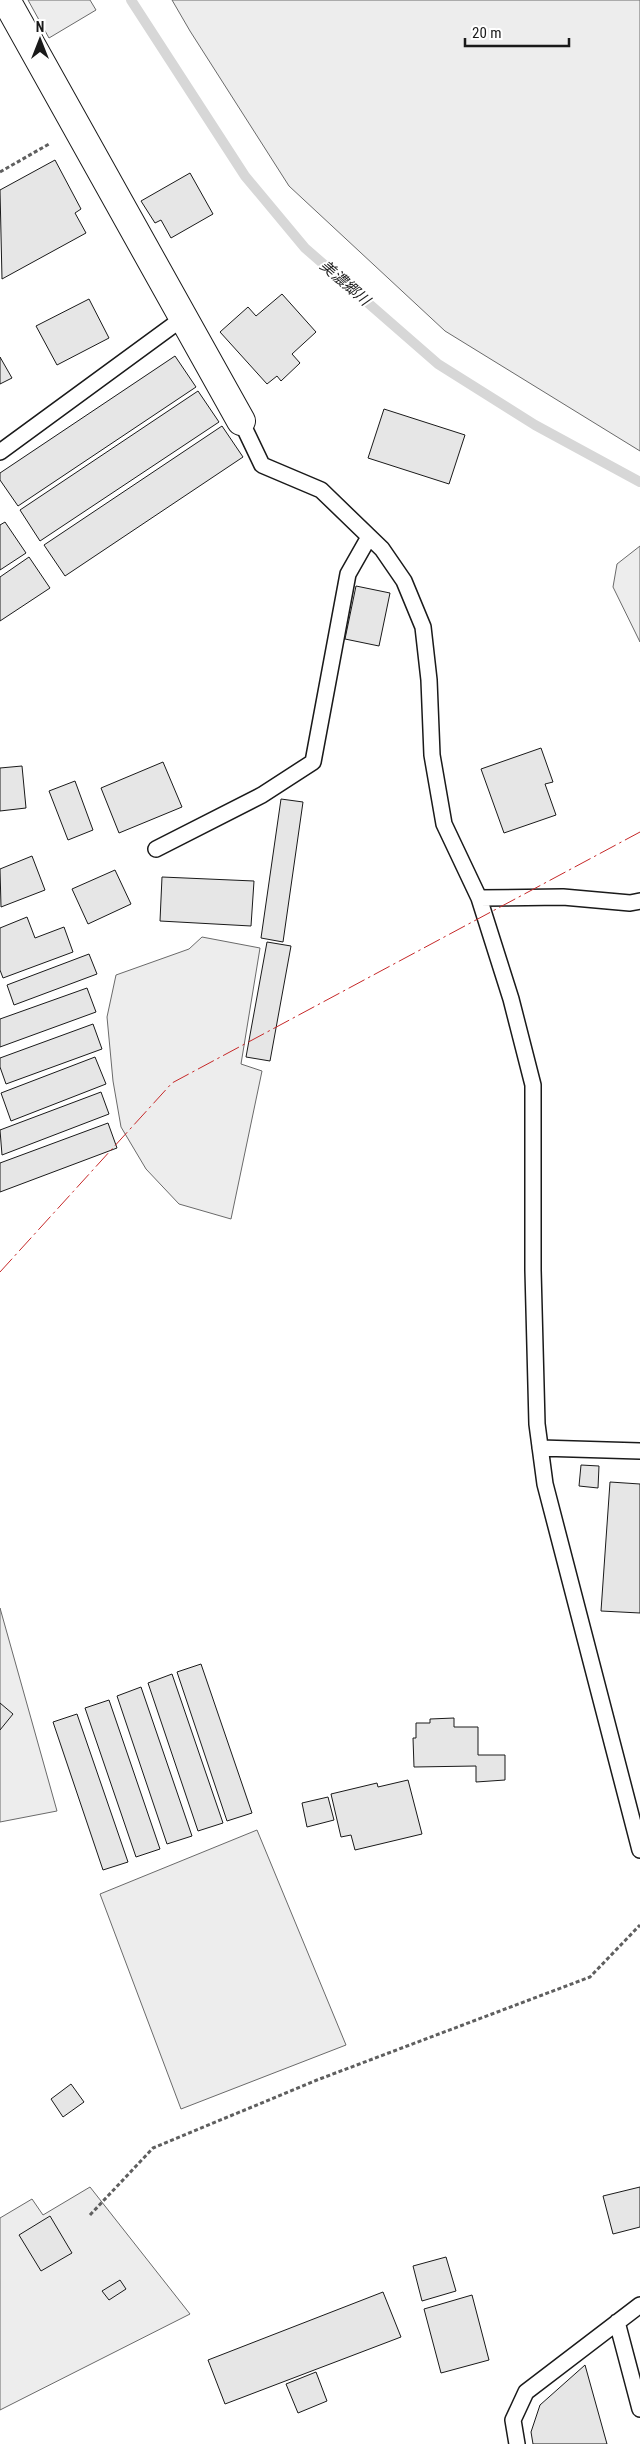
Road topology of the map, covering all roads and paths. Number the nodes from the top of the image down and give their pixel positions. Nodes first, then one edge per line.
1 (6, 0) edge
2 (78, 127) junction
3 (0, 172) edge
4 (183, 318) junction
5 (241, 421) joint
6 (0, 452) edge
7 (369, 537) junction
8 (156, 849) dead end
9 (479, 898) junction
10 (640, 901) edge
11 (540, 1448) junction
12 (640, 1451) edge
13 (640, 1850) edge
14 (640, 1925) edge
15 (90, 2215) dead end
16 (640, 2305) edge
17 (616, 2322) junction
18 (640, 2408) edge
19 (517, 2444) edge

1 - 2 street
2 - 3 path
2 - 4 street
4 - 5 street
4 - 6 lane
5 - 7 lane
7 - 8 lane
7 - 9 lane
9 - 10 lane
9 - 11 lane
11 - 12 lane
11 - 13 lane
14 - 15 path
16 - 17 lane
17 - 18 lane
17 - 19 lane

